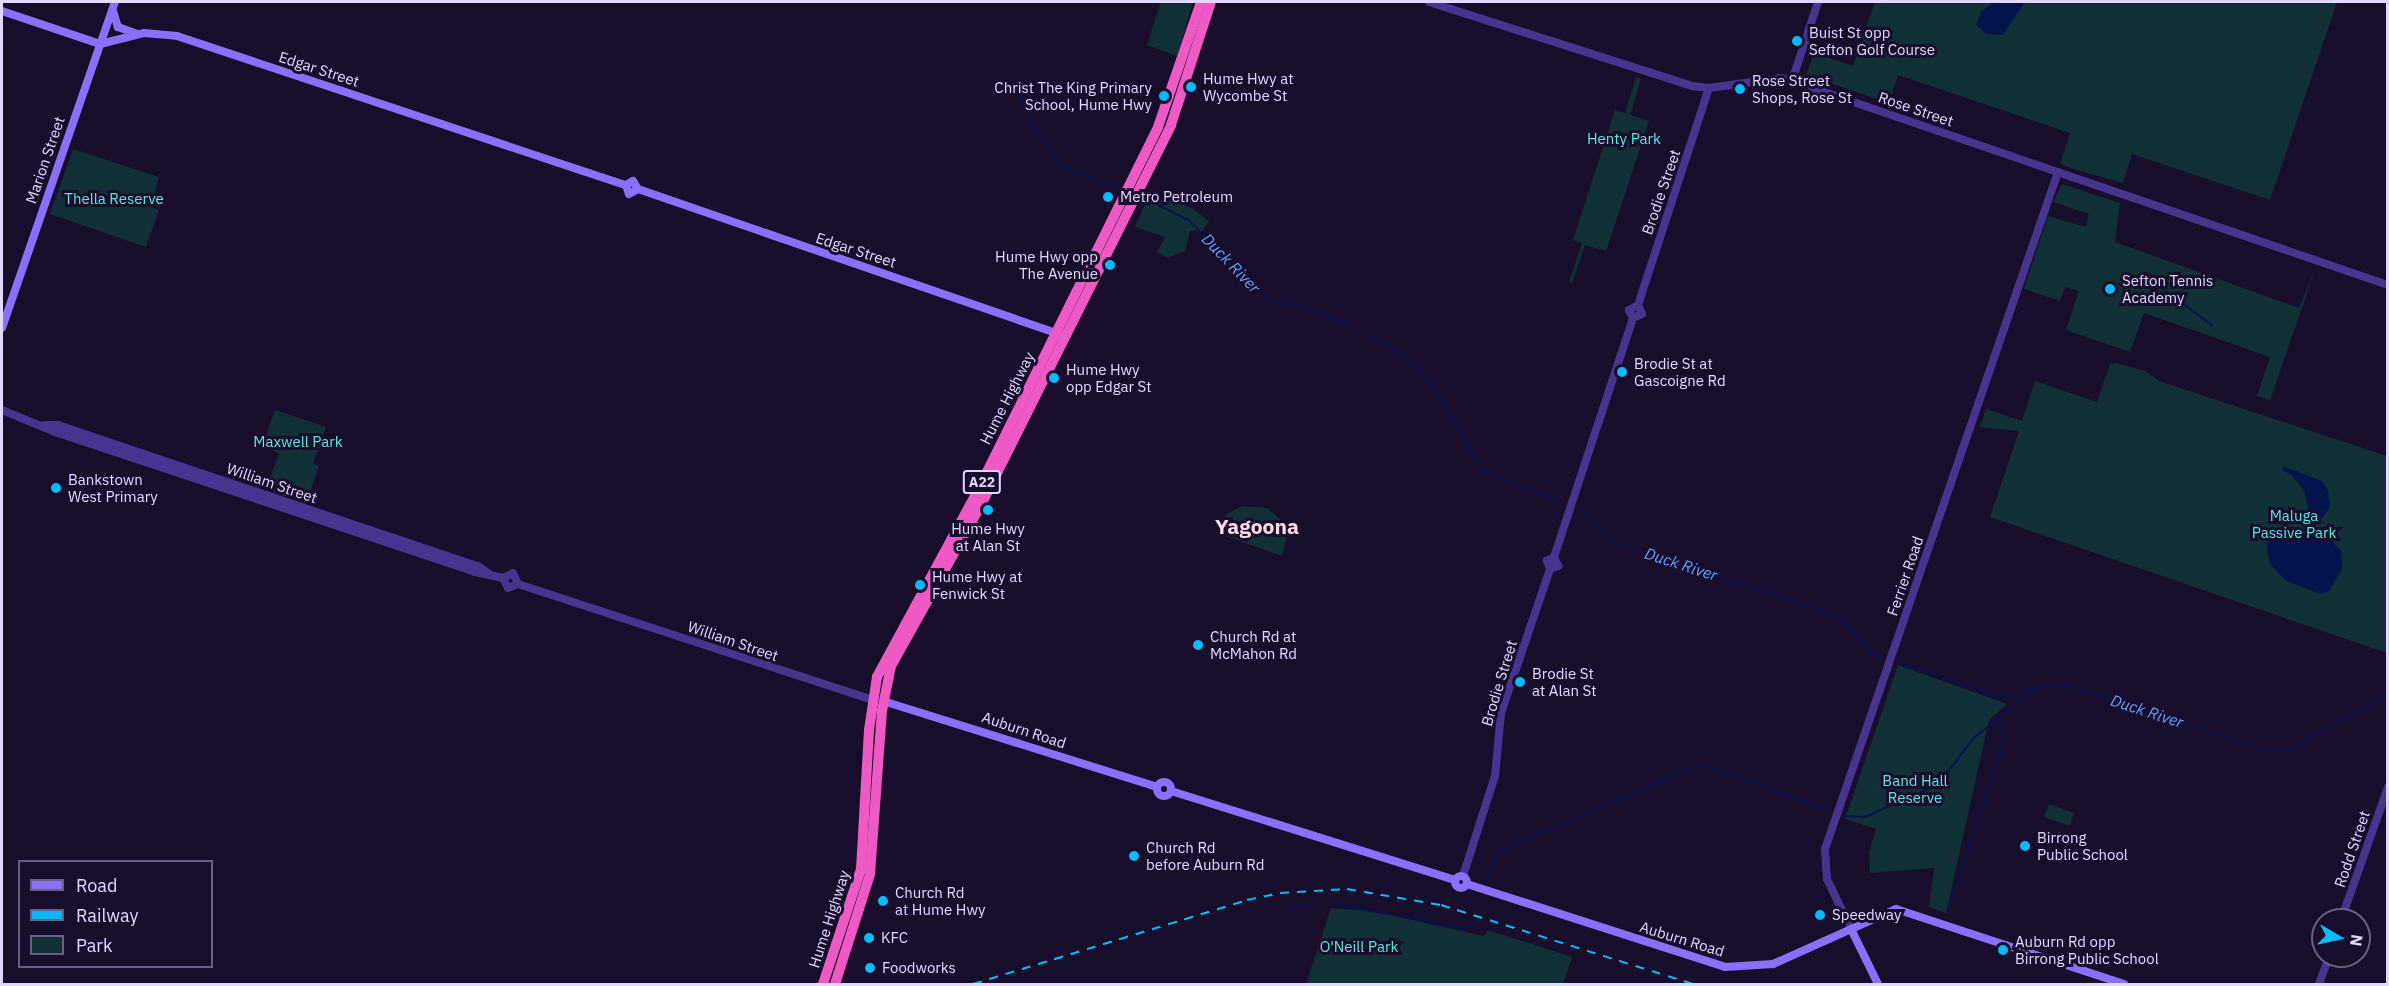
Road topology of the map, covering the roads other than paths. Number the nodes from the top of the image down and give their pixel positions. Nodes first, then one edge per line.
1 (1201, 2) edge
2 (1211, 2) edge
3 (1429, 2) edge
4 (1818, 2) edge
5 (114, 4) edge
6 (2, 11) edge
7 (139, 34) junction
8 (100, 44) junction
9 (1792, 81) junction
10 (1709, 88) junction
11 (2058, 172) junction
12 (2388, 285) edge
13 (1037, 324) junction
14 (2, 328) edge
15 (1062, 335) junction
16 (1046, 355) junction
17 (2, 410) edge
18 (877, 700) junction
19 (2388, 787) edge
20 (1462, 880) junction
21 (2345, 908) edge
22 (1851, 928) junction
23 (2325, 968) edge
24 (823, 984) edge
25 (835, 984) edge
26 (1878, 984) edge
27 (2124, 984) edge
28 (2319, 984) edge

1 - 15 highway, Hume Highway / A22
2 - 15 highway, Hume Highway / A22
3 - 10 street, Rose Street
4 - 9 street
5 - 7 main road
5 - 8 main road, Marion Street
6 - 8 main road
7 - 8 main road, Edgar Street
7 - 13 main road, Edgar Street
8 - 14 main road, Marion Street
9 - 10 street, Rose Street
9 - 11 street, Rose Street
10 - 20 street, Brodie Street
11 - 12 street, Rose Street
11 - 22 street, Ferrier Road
13 - 15 main road, Edgar Street
13 - 16 main road
15 - 16 highway, Hume Highway / A22
15 - 18 highway, Hume Highway / A22
16 - 18 highway, Hume Highway / A22
17 - 18 street, William Street
18 - 20 main road, Auburn Road
18 - 24 highway, Hume Highway / A22
18 - 25 highway, Hume Highway / A22
19 - 21 street, Rodd Street
20 - 22 main road, Auburn Road
22 - 26 main road, Ferrier Road
22 - 27 main road, Auburn Road
23 - 28 street

